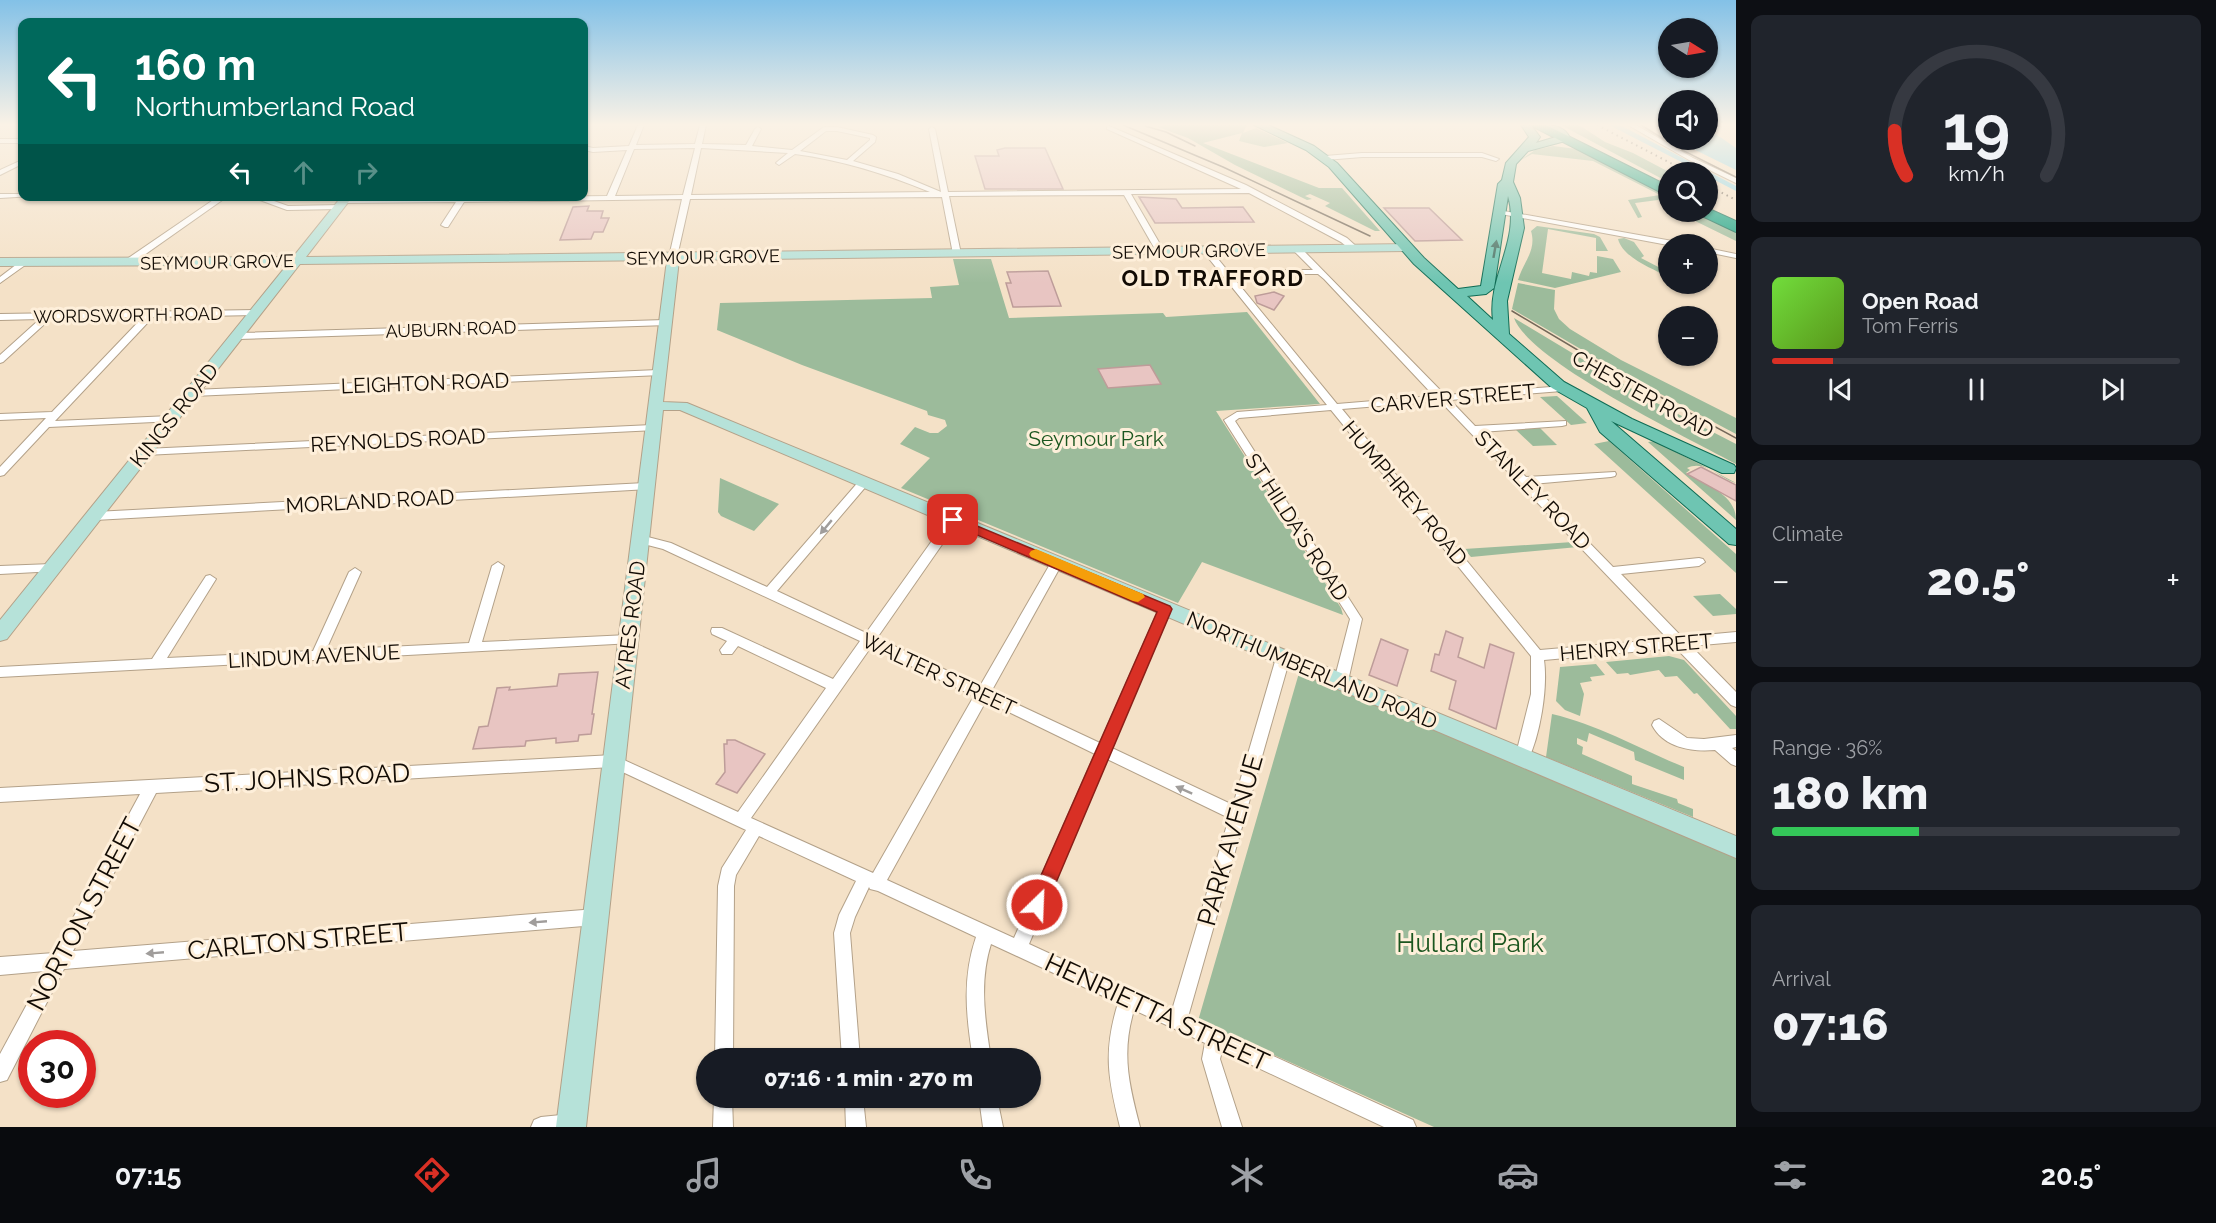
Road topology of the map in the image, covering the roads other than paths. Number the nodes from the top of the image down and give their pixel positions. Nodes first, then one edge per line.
1 (619, 178) edge
2 (691, 178) edge
3 (901, 178) edge
4 (940, 178) edge
5 (1224, 178) edge
6 (1343, 178) edge
7 (1508, 178) edge
8 (1640, 178) edge
9 (1507, 182) junction
10 (1658, 187) edge
11 (1250, 191) junction
12 (1127, 193) junction
13 (943, 195) junction
14 (0, 196) edge
15 (18, 196) edge
16 (686, 197) junction
17 (588, 198) edge
18 (610, 198) junction
19 (218, 201) edge
20 (266, 201) edge
21 (461, 201) edge
22 (344, 202) edge
23 (1718, 211) edge
24 (1501, 212) junction
25 (1519, 216) junction
26 (1718, 218) edge
27 (1736, 220) edge
28 (445, 225) dead end
29 (1736, 227) edge
30 (1658, 240) edge
31 (1406, 247) junction
32 (1354, 248) junction
33 (1297, 249) junction
34 (1206, 250) junction
35 (1160, 251) junction
36 (1718, 252) edge
37 (957, 254) junction
38 (1736, 256) edge
39 (673, 257) junction
40 (298, 261) junction
41 (0, 262) edge
42 (24, 263) junction
43 (127, 263) junction
44 (1426, 267) junction
45 (1288, 272) dead end
46 (1324, 276) junction
47 (0, 280) edge
48 (1488, 283) junction
49 (1504, 284) junction
50 (1456, 293) junction
51 (256, 313) junction
52 (150, 315) junction
53 (48, 316) junction
54 (0, 317) edge
55 (665, 323) junction
56 (1502, 333) junction
57 (238, 336) junction
58 (0, 360) edge
59 (1535, 362) junction
60 (1553, 370) junction
61 (658, 373) junction
62 (1562, 388) junction
63 (193, 393) junction
64 (1443, 399) junction
65 (655, 406) junction
66 (1595, 407) junction
67 (1334, 408) junction
68 (55, 415) junction
69 (1237, 415) joint
70 (0, 417) edge
71 (171, 419) junction
72 (1562, 423) dead end
73 (1626, 423) junction
74 (46, 424) junction
75 (652, 428) junction
76 (1473, 429) junction
77 (145, 452) junction
78 (1648, 462) junction
79 (1732, 471) edge
80 (0, 473) edge
81 (1611, 474) dead end
82 (1525, 481) junction
83 (864, 482) junction
84 (645, 487) junction
85 (95, 516) junction
86 (953, 520) junction
87 (640, 539) junction
88 (1736, 539) edge
89 (1057, 562) junction
90 (1699, 562) dead end
91 (498, 566) dead end
92 (52, 568) junction
93 (0, 570) edge
94 (1612, 571) junction
95 (355, 572) dead end
96 (210, 579) dead end
97 (770, 593) junction
98 (1165, 609) junction
99 (717, 631) dead end
100 (0, 634) edge
101 (1736, 637) edge
102 (628, 640) junction
103 (867, 640) junction
104 (1680, 643) junction
105 (474, 648) junction
106 (1537, 655) junction
107 (317, 656) junction
108 (1283, 658) junction
109 (157, 663) junction
110 (0, 672) edge
111 (1341, 681) junction
112 (834, 686) junction
113 (982, 694) junction
114 (1736, 701) edge
115 (1659, 725) dead end
116 (1736, 741) edge
117 (1717, 743) junction
118 (1104, 752) junction
119 (1522, 758) junction
120 (1736, 760) edge
121 (614, 761) junction
122 (151, 787) junction
123 (0, 795) edge
124 (1237, 814) junction
125 (749, 823) junction
126 (1736, 847) edge
127 (871, 881) junction
128 (596, 917) junction
129 (986, 933) junction
130 (1018, 949) junction
131 (59, 961) junction
132 (0, 966) edge
133 (1128, 999) junction
134 (1178, 1022) junction
135 (1215, 1040) junction
136 (724, 1048) edge
137 (850, 1048) edge
138 (981, 1048) edge
139 (0, 1073) edge
140 (723, 1108) edge
141 (855, 1108) edge
142 (990, 1108) edge
143 (571, 1126) edge
144 (541, 1127) edge
145 (723, 1127) edge
146 (856, 1127) edge
147 (993, 1127) edge
148 (1130, 1127) edge
149 (1232, 1127) edge
150 (1406, 1127) edge

1 - 18 street
2 - 16 street, AYRES ROAD
3 - 13 street
4 - 13 street
5 - 11 street
6 - 31 main road
7 - 9 main road
8 - 10 highway
9 - 24 main road
9 - 25 main road
11 - 12 street
11 - 32 street
12 - 13 street
12 - 35 street
13 - 16 street
13 - 37 street
14 - 15 street
16 - 18 street
16 - 39 street, AYRES ROAD
17 - 18 street
19 - 43 street
20 - 22 street
21 - 28 street
22 - 40 main road, KINGS ROAD
23 - 27 highway
24 - 25 street
48 -> 24 main road
25 - 30 street
25 - 49 main road
26 - 29 highway
31 - 32 main road, SEYMOUR GROVE
31 - 44 main road
32 - 33 main road, SEYMOUR GROVE
33 - 34 main road, SEYMOUR GROVE
33 - 46 street, STANLEY ROAD
34 - 35 main road, SEYMOUR GROVE
34 - 67 street, HUMPHREY ROAD
35 - 37 main road, SEYMOUR GROVE
36 - 38 street
37 - 39 main road, SEYMOUR GROVE
39 - 40 main road, SEYMOUR GROVE
39 - 55 main road, AYRES ROAD
40 - 43 main road, SEYMOUR GROVE
40 - 51 main road, KINGS ROAD
41 - 42 main road, SEYMOUR GROVE
42 - 43 main road, SEYMOUR GROVE
42 - 47 street
44 - 48 main road
44 - 50 main road
45 - 46 street
46 - 64 street, STANLEY ROAD
48 - 50 main road
49 - 50 main road
49 - 56 main road
50 - 56 main road
51 - 52 street, WORDSWORTH ROAD
51 - 57 main road, KINGS ROAD
52 - 53 street, WORDSWORTH ROAD
52 - 68 street
53 - 54 street, WORDSWORTH ROAD
53 - 58 street
55 - 57 street, AUBURN ROAD
55 - 61 main road, AYRES ROAD
56 - 59 main road
57 - 63 main road, KINGS ROAD
59 - 60 main road, CHESTER ROAD
59 - 62 main road, CHESTER ROAD
60 - 73 main road
60 - 79 main road, CHESTER ROAD
61 - 63 street, LEIGHTON ROAD
61 - 65 main road, AYRES ROAD
62 - 64 street, CARVER STREET
62 - 66 main road, CHESTER ROAD
63 - 71 main road, KINGS ROAD
64 - 67 street, CARVER STREET
64 - 76 street, STANLEY ROAD
65 - 75 main road, AYRES ROAD
65 - 83 main road, NORTHUMBERLAND ROAD
66 - 73 main road, CHESTER ROAD
66 - 78 main road
67 - 69 street, CARVER STREET
67 - 106 street, HUMPHREY ROAD
68 - 70 street
68 - 74 street
69 - 111 street, ST HILDA'S ROAD
71 - 74 street
71 - 77 main road, KINGS ROAD
72 - 76 street
73 - 78 main road
73 - 79 main road, CHESTER ROAD
74 - 80 street
75 - 77 street, REYNOLDS ROAD
75 - 84 main road, AYRES ROAD
76 - 82 street, STANLEY ROAD
77 - 85 main road, KINGS ROAD
78 - 88 main road
81 - 82 street
82 - 94 street, STANLEY ROAD
83 - 86 main road, NORTHUMBERLAND ROAD
83 -> 97 street
84 - 85 street, MORLAND ROAD
84 - 87 main road, AYRES ROAD
85 - 92 main road, KINGS ROAD
86 - 89 main road, NORTHUMBERLAND ROAD
86 - 103 street
87 - 97 street, WALTER STREET
87 - 102 main road, AYRES ROAD
89 - 98 main road, NORTHUMBERLAND ROAD
89 - 113 street
90 - 94 street
91 - 105 street
92 - 93 street
92 - 100 main road, KINGS ROAD
94 - 104 street, STANLEY ROAD
95 - 107 street
96 - 109 street
97 - 103 street, WALTER STREET
98 - 108 main road, NORTHUMBERLAND ROAD
98 - 118 street
99 - 112 street
101 - 104 street, HENRY STREET
102 - 105 street, LINDUM AVENUE
102 - 121 main road, AYRES ROAD
103 - 112 street
103 - 113 street, WALTER STREET
104 - 106 street, HENRY STREET
104 - 114 street, STANLEY ROAD
105 - 107 street, LINDUM AVENUE
106 - 119 street
107 - 109 street, LINDUM AVENUE
108 - 111 main road, NORTHUMBERLAND ROAD
108 - 124 street, PARK AVENUE
109 - 110 street, LINDUM AVENUE
111 - 119 main road, NORTHUMBERLAND ROAD
112 - 125 street
113 - 118 street, WALTER STREET
113 - 127 street
115 - 117 street
116 - 117 street
117 - 120 street
124 -> 118 street, WALTER STREET
118 - 130 street
119 - 126 main road, NORTHUMBERLAND ROAD
121 - 122 street, ST. JOHNS ROAD
121 - 125 street, HENRIETTA STREET
121 - 128 main road, AYRES ROAD
122 - 123 street, ST. JOHNS ROAD
122 - 131 street, NORTON STREET
124 - 134 street, PARK AVENUE
125 - 127 street, HENRIETTA STREET
125 - 136 street
127 - 129 street, HENRIETTA STREET
127 - 137 street
128 -> 131 street, CARLTON STREET
128 - 143 main road, AYRES ROAD
129 - 130 street, HENRIETTA STREET
129 - 138 street
130 - 133 street, HENRIETTA STREET
131 - 132 street, CARLTON STREET
131 - 139 street, NORTON STREET
133 - 134 street, HENRIETTA STREET
133 - 148 street
134 - 135 street, HENRIETTA STREET
135 - 149 street
135 - 150 street, HENRIETTA STREET
140 - 145 street
141 - 146 street
142 - 147 street
143 - 144 street

